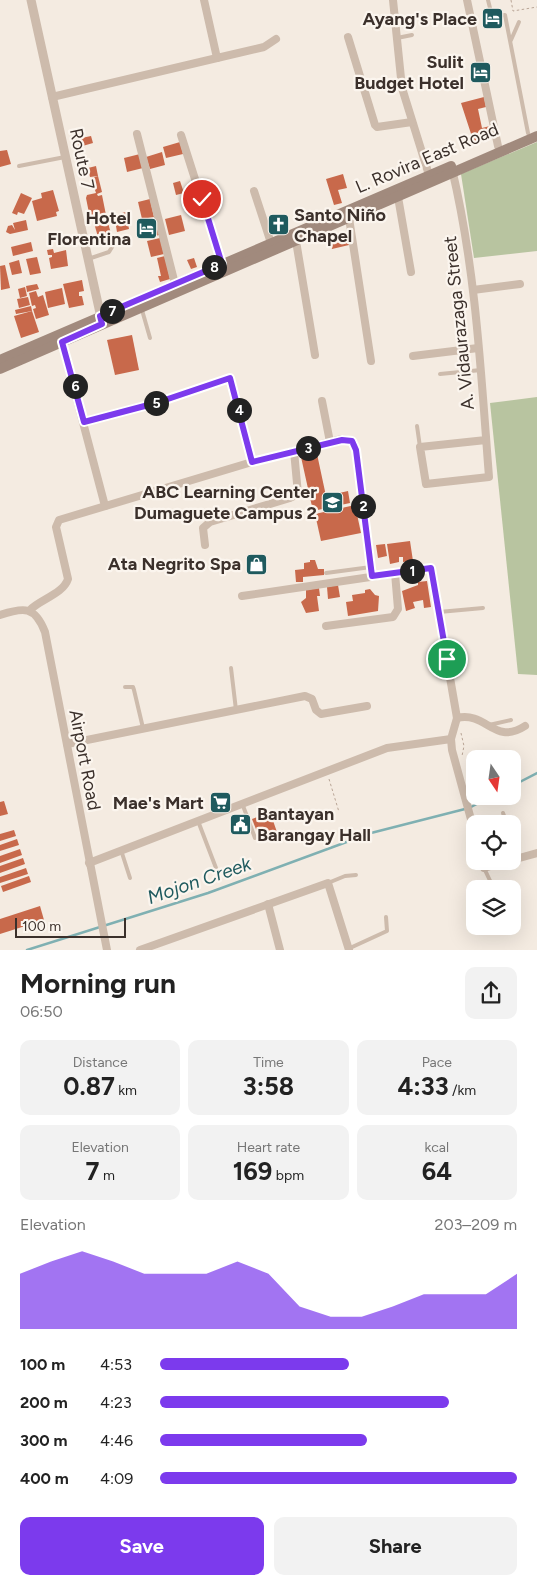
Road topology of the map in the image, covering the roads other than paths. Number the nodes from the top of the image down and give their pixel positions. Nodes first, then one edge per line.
1 (31, 0) edge
2 (204, 0) edge
3 (393, 0) edge
4 (467, 0) edge
5 (488, 0) edge
6 (519, 22) dead end
7 (412, 35) dead end
8 (348, 37) dead end
9 (397, 38) junction
10 (276, 39) dead end
11 (511, 40) junction
12 (217, 58) junction
13 (52, 96) junction
14 (412, 122) junction
15 (534, 133) edge
16 (137, 134) dead end
17 (182, 135) dead end
18 (498, 146) junction
19 (66, 157) junction
20 (19, 166) dead end
21 (452, 169) junction
22 (429, 175) junction
23 (254, 191) dead end
24 (398, 197) junction
25 (368, 205) junction
26 (349, 218) junction
27 (296, 241) junction
28 (115, 242) dead end
29 (283, 242) junction
30 (271, 243) junction
31 (88, 259) junction
32 (222, 264) junction
33 (411, 272) dead end
34 (202, 277) junction
35 (175, 284) junction
36 (520, 284) dead end
37 (473, 290) junction
38 (141, 308) junction
39 (101, 320) junction
40 (61, 337) junction
41 (150, 338) dead end
42 (478, 348) junction
43 (316, 355) dead end
44 (413, 356) dead end
45 (0, 360) edge
46 (371, 361) dead end
47 (0, 369) edge
48 (481, 370) junction
49 (440, 374) dead end
50 (322, 401) dead end
51 (84, 422) junction
52 (417, 426) dead end
53 (486, 440) junction
54 (330, 442) junction
55 (420, 447) junction
56 (294, 451) junction
57 (252, 462) junction
58 (105, 506) junction
59 (205, 545) dead end
60 (371, 567) junction
61 (326, 573) dead end
62 (395, 573) junction
63 (372, 576) junction
64 (242, 596) dead end
65 (483, 608) dead end
66 (30, 610) junction
67 (439, 612) junction
68 (0, 615) edge
69 (326, 626) dead end
70 (231, 668) dead end
71 (125, 687) dead end
72 (366, 706) dead end
73 (236, 710) junction
74 (457, 718) junction
75 (511, 720) dead end
76 (487, 725) junction
77 (525, 726) dead end
78 (143, 729) junction
79 (451, 740) junction
80 (67, 744) junction
81 (242, 803) junction
82 (470, 815) edge
83 (198, 821) junction
84 (255, 838) dead end
85 (121, 850) junction
86 (537, 852) edge
87 (521, 857) edge
88 (89, 863) junction
89 (216, 868) dead end
90 (356, 875) dead end
91 (130, 878) dead end
92 (328, 883) junction
93 (268, 904) junction
94 (386, 917) dead end
95 (349, 949) edge
96 (107, 950) edge
97 (140, 950) edge
98 (280, 950) edge

1 - 13 street, Route 7
2 - 12 street
3 - 9 street
4 - 18 street
5 - 11 lane
6 - 11 lane
7 - 9 lane
8 - 14 street
9 - 14 street
10 - 12 street
11 - 15 lane
12 - 13 street
13 - 19 street, Route 7
14 - 22 street
15 - 18 main road, L. Rovira East Road
15 - 21 main road, L. Rovira East Road
16 - 35 street
17 - 32 street
18 - 21 main road, L. Rovira East Road
19 - 20 lane
19 - 31 street, Route 7
21 - 22 main road, L. Rovira East Road
21 - 24 main road, L. Rovira East Road
21 - 37 street, A. Vidaurazaga Street
22 - 25 main road, L. Rovira East Road
23 - 30 street
24 - 25 main road, L. Rovira East Road
24 - 33 street
25 - 26 main road, L. Rovira East Road
25 - 29 main road, L. Rovira East Road
26 - 27 main road, L. Rovira East Road
26 - 46 street
27 - 29 main road, L. Rovira East Road
27 - 43 street
28 - 31 lane
29 - 30 main road, L. Rovira East Road
29 - 34 main road, L. Rovira East Road
30 - 32 main road, L. Rovira East Road
31 - 39 street, Route 7
32 - 34 main road, L. Rovira East Road
34 - 35 main road, L. Rovira East Road
34 - 38 main road, L. Rovira East Road
35 - 39 main road, L. Rovira East Road
36 - 37 street
37 - 42 street, A. Vidaurazaga Street
38 - 39 main road, L. Rovira East Road
38 - 41 lane
39 - 40 main road, L. Rovira East Road
40 - 45 main road, L. Rovira East Road
40 - 47 main road, L. Rovira East Road
40 - 51 street
42 - 44 street
42 - 48 street, A. Vidaurazaga Street
48 - 49 lane
48 - 53 street, A. Vidaurazaga Street
50 - 54 street
51 - 57 street
51 - 58 street
52 - 55 lane
53 - 55 street
53 - 55 street, A. Vidaurazaga Street
54 - 56 street
54 - 60 street
56 - 57 street
56 - 59 street
57 - 58 street
58 - 66 street
60 - 61 lane
60 - 63 street
62 - 63 street
62 - 67 street
62 - 69 street
63 - 64 street
65 - 67 lane
66 - 68 street
66 - 80 street, Airport Road
67 - 74 street
70 - 73 lane
71 - 78 lane
72 - 73 street
73 - 78 street
74 - 76 street
74 - 79 street
75 - 76 lane
76 - 77 street
78 - 80 street
79 - 81 street
79 - 82 street
80 - 88 street, Airport Road
81 - 83 street
81 - 84 lane
83 - 85 street
83 - 89 lane
85 - 88 street
85 - 91 lane
86 - 87 street
88 - 96 street, Airport Road
90 - 92 lane
92 - 93 street
92 - 95 street
93 - 97 street
93 - 98 street
94 - 95 lane

